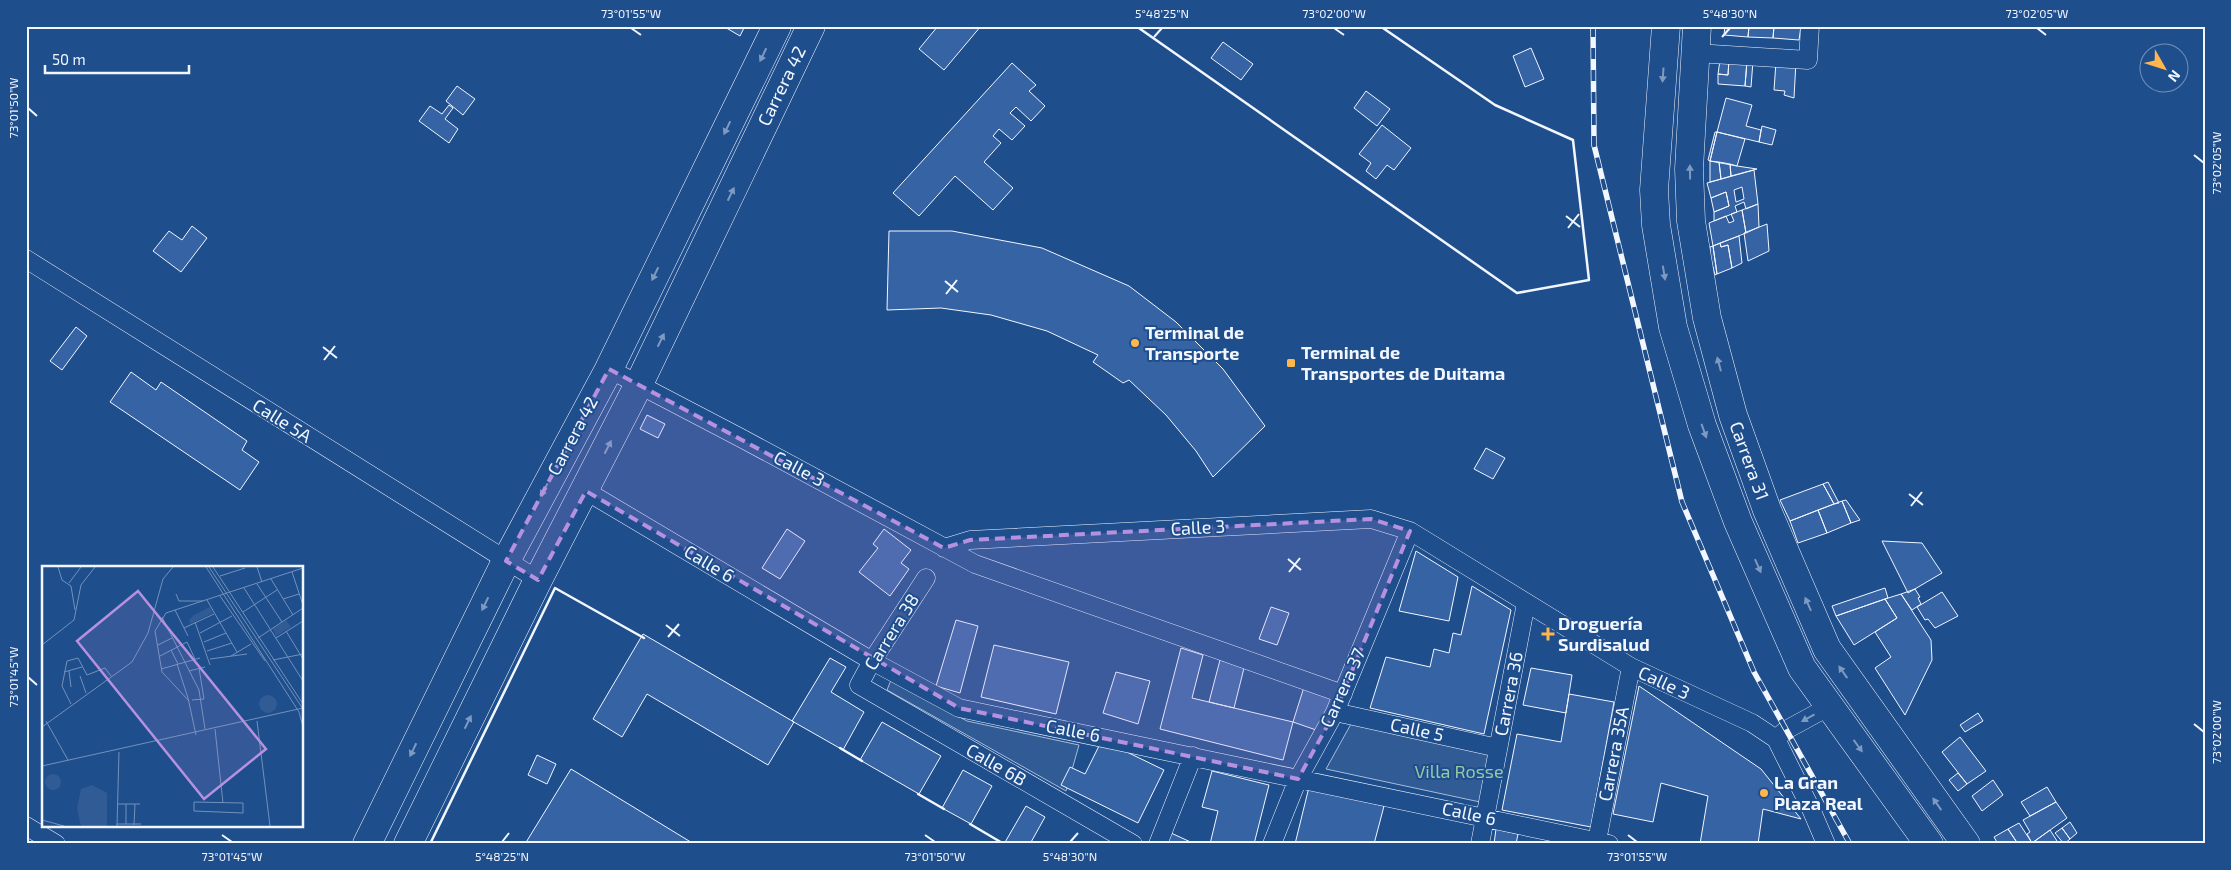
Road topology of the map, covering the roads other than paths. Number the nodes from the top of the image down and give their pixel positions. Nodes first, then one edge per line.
1 (777, 26) edge
2 (811, 26) edge
3 (1666, 26) edge
4 (1810, 26) edge
5 (1697, 40) edge
6 (26, 259) edge
7 (609, 369) junction
8 (640, 384) junction
9 (586, 491) junction
10 (1410, 531) junction
11 (944, 548) junction
12 (506, 561) junction
13 (926, 578) dead end
14 (538, 580) junction
15 (1526, 603) junction
16 (872, 661) junction
17 (1630, 667) junction
18 (859, 686) joint
19 (1343, 694) junction
20 (1830, 706) junction
21 (1336, 712) junction
22 (1889, 736) junction
23 (1776, 739) junction
24 (1498, 748) junction
25 (1193, 756) junction
26 (1298, 779) junction
27 (1485, 818) junction
28 (26, 826) edge
29 (1603, 842) edge
30 (56, 844) edge
31 (367, 844) edge
32 (408, 844) edge
33 (1133, 844) edge
34 (1158, 844) edge
35 (1272, 844) edge
36 (1480, 844) edge
37 (1826, 844) edge
38 (1929, 844) edge
39 (1966, 844) edge

1 -> 7 highway, Carrera 42
8 -> 2 highway, Carrera 42
3 -> 20 highway, Carrera 31
4 - 5 street
22 -> 5 highway, Carrera 31
6 - 12 street, Calle 5A
7 - 8 street, Calle 3
7 -> 12 highway, Carrera 42
9 -> 8 highway, Carrera 42
8 - 11 street, Calle 3
9 - 14 highway, Carrera 42
9 - 16 street, Calle 6
10 - 11 street, Calle 3
10 - 15 street, Calle 3
10 - 19 street, Carrera 37
11 - 19 street
12 - 14 street, Calle 5A
12 -> 31 highway, Carrera 42
13 - 16 street, Carrera 38
32 -> 14 highway, Carrera 42
15 - 17 street, Calle 3
15 - 24 street, Carrera 36
16 - 18 street, Carrera 38
16 - 25 street, Calle 6
17 - 23 street, Calle 3
17 - 29 street, Carrera 35A
18 - 33 street, Calle 6B
19 - 21 street, Carrera 37
20 - 22 highway
20 -> 23 street
20 -> 38 highway, Carrera 31
21 - 24 street, Calle 5
21 - 26 street, Carrera 37
39 -> 22 highway, Carrera 31
23 - 37 street
24 - 27 street, Carrera 36
25 - 26 street, Calle 6
25 - 34 street
26 - 27 street, Calle 6
26 - 35 street, Carrera 37
27 - 29 street, Calle 6
27 - 36 street, Carrera 36
28 - 30 street

